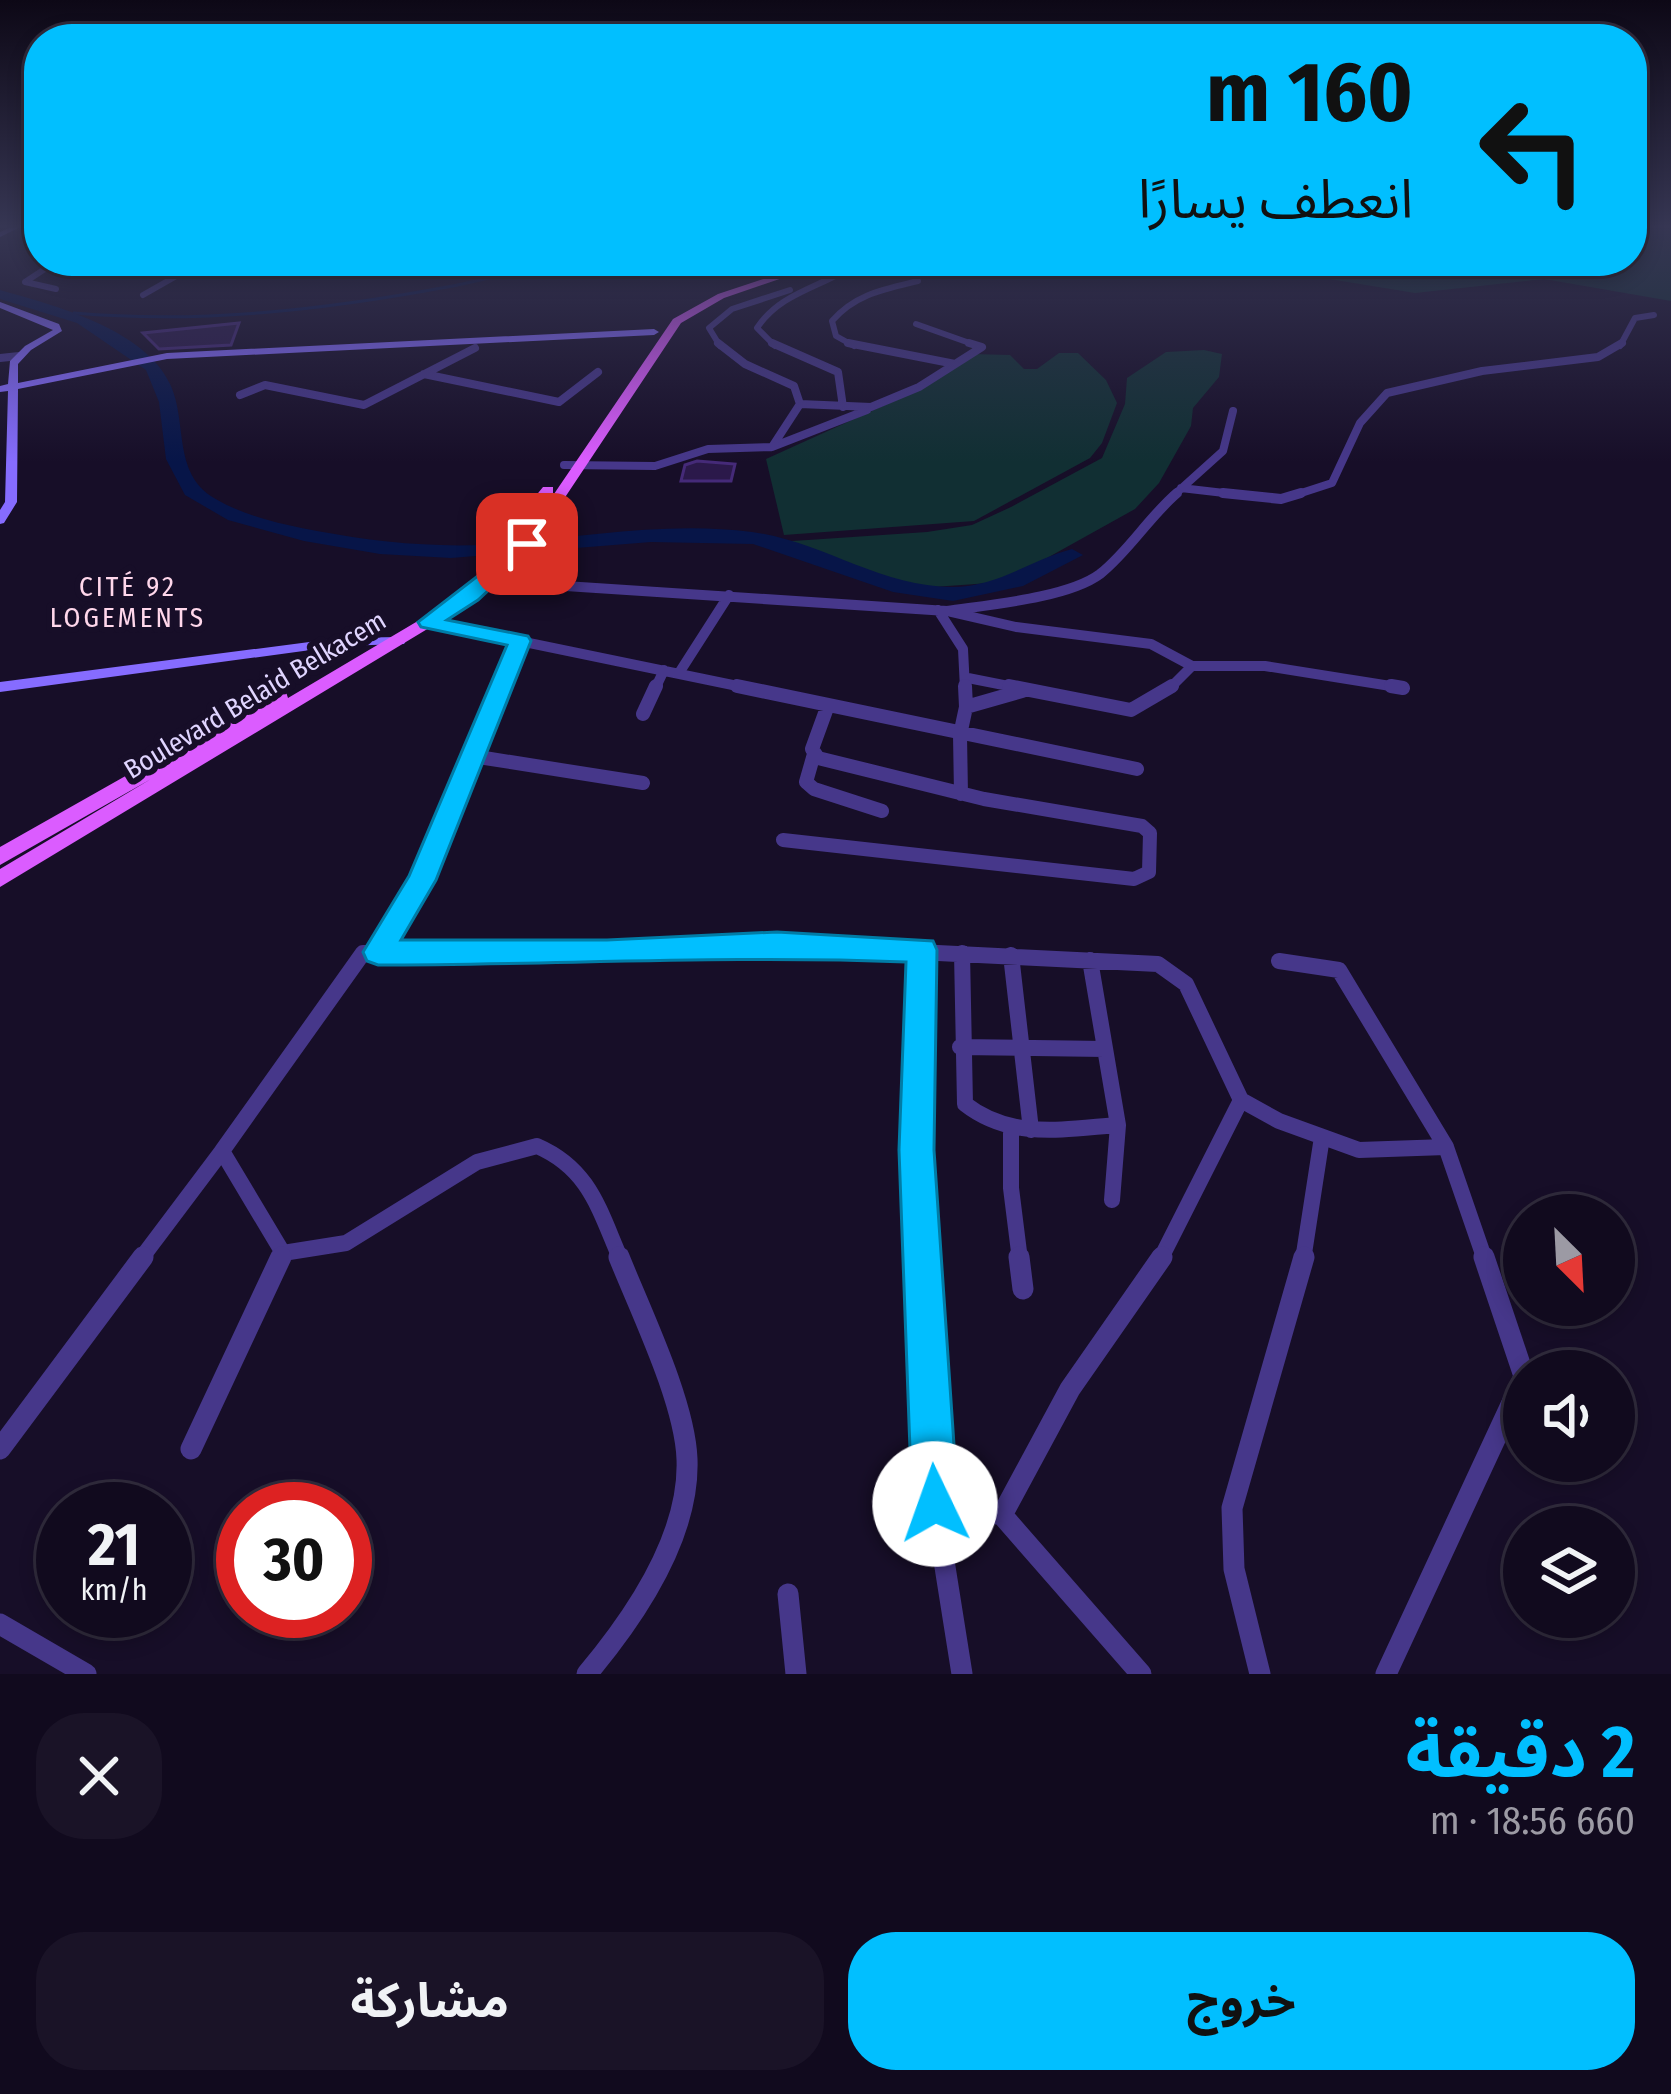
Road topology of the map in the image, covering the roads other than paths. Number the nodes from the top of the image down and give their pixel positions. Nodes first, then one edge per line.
1 (3, 306) edge
2 (686, 306) edge
3 (703, 306) edge
4 (742, 306) edge
5 (776, 306) edge
6 (846, 306) edge
7 (1654, 316) dead end
8 (916, 324) dead end
9 (654, 332) junction
10 (475, 348) dead end
11 (20, 356) junction
12 (0, 358) edge
13 (955, 364) junction
14 (598, 373) dead end
15 (424, 374) junction
16 (5, 388) edge
17 (240, 395) dead end
18 (800, 404) junction
19 (843, 407) junction
20 (871, 407) junction
21 (1233, 411) dead end
22 (772, 446) junction
23 (564, 465) junction
24 (580, 466) junction
25 (1181, 488) junction
26 (0, 520) edge
27 (512, 551) junction
28 (489, 581) junction
29 (729, 595) junction
30 (942, 610) junction
31 (428, 622) junction
32 (389, 640) junction
33 (520, 641) junction
34 (1192, 666) junction
35 (664, 670) junction
36 (679, 673) junction
37 (968, 678) junction
38 (0, 687) edge
39 (1403, 688) dead end
40 (1023, 690) junction
41 (828, 705) junction
42 (967, 707) junction
43 (643, 715) dead end
44 (960, 735) junction
45 (814, 754) junction
46 (472, 756) junction
47 (1138, 769) dead end
48 (643, 783) dead end
49 (961, 794) junction
50 (882, 811) dead end
51 (783, 841) dead end
52 (0, 857) edge
53 (0, 879) edge
54 (922, 950) junction
55 (378, 952) junction
56 (962, 952) junction
57 (1011, 956) junction
58 (1090, 960) junction
59 (1279, 961) dead end
60 (960, 1047) junction
61 (1022, 1048) junction
62 (1105, 1049) junction
63 (1241, 1100) junction
64 (1118, 1125) junction
65 (1021, 1130) junction
66 (1322, 1137) junction
67 (1446, 1147) junction
68 (222, 1150) junction
69 (1112, 1200) dead end
70 (283, 1253) junction
71 (1023, 1289) dead end
72 (1515, 1350) edge
73 (1503, 1422) edge
74 (0, 1449) edge
75 (191, 1449) dead end
76 (935, 1504) junction
77 (1002, 1515) junction
78 (788, 1594) dead end
79 (0, 1624) edge
80 (86, 1674) edge
81 (587, 1674) edge
82 (796, 1674) edge
83 (962, 1674) edge
84 (1142, 1674) edge
85 (1261, 1674) edge
86 (1385, 1674) edge

1 - 11 street
2 - 9 main road, Boulevard Belaid Belkacem
3 - 24 main road, Boulevard Belaid Belkacem
4 - 18 street
5 - 19 street
6 - 13 street
7 - 25 street
8 - 13 street
9 - 16 street
9 - 23 main road, Boulevard Belaid Belkacem
10 - 15 street
11 - 12 street
11 - 16 street
13 - 20 street
14 - 15 street
15 - 17 street
16 - 26 street
18 - 19 street
18 - 22 street
19 - 20 street
20 - 22 street
21 - 25 street
22 - 24 street
23 - 24 street
23 - 27 main road, Boulevard Belaid Belkacem
24 - 27 main road, Boulevard Belaid Belkacem
25 - 30 street
27 - 28 main road, Boulevard Belaid Belkacem
27 - 32 main road, Boulevard Belaid Belkacem
28 - 29 street
28 - 31 main road, Boulevard Belaid Belkacem
29 - 30 street
29 - 36 street
30 - 34 street
30 - 37 street
31 - 32 main road, Boulevard Belaid Belkacem
31 - 33 street
32 - 38 street
32 - 52 main road, Boulevard Belaid Belkacem
32 - 53 main road, Boulevard Belaid Belkacem
33 - 35 street
33 - 46 street
34 - 39 street
34 - 40 street
35 - 36 street
35 - 43 street
36 - 41 street
37 - 40 street
37 - 42 street
40 - 42 street
41 - 44 street
41 - 45 street
42 - 44 street
44 - 47 street
44 - 49 street
45 - 49 street
45 - 50 street
46 - 48 street
46 - 55 street
49 - 51 street
54 - 55 street
54 - 56 street
54 - 76 street
55 - 68 street
56 - 57 street
56 - 60 street
57 - 58 street
57 - 61 street
58 - 62 street
58 - 63 street
59 - 67 street
60 - 61 street
60 - 65 street
61 - 62 street
61 - 65 street
62 - 64 street
63 - 66 street
63 - 77 street
64 - 65 street
64 - 69 street
65 - 71 street
66 - 67 street
66 - 85 street
67 - 72 street
68 - 70 street
68 - 74 street
70 - 75 street
70 - 81 street
73 - 86 street
76 - 77 street
76 - 83 street
77 - 84 street
78 - 82 street
79 - 80 street

